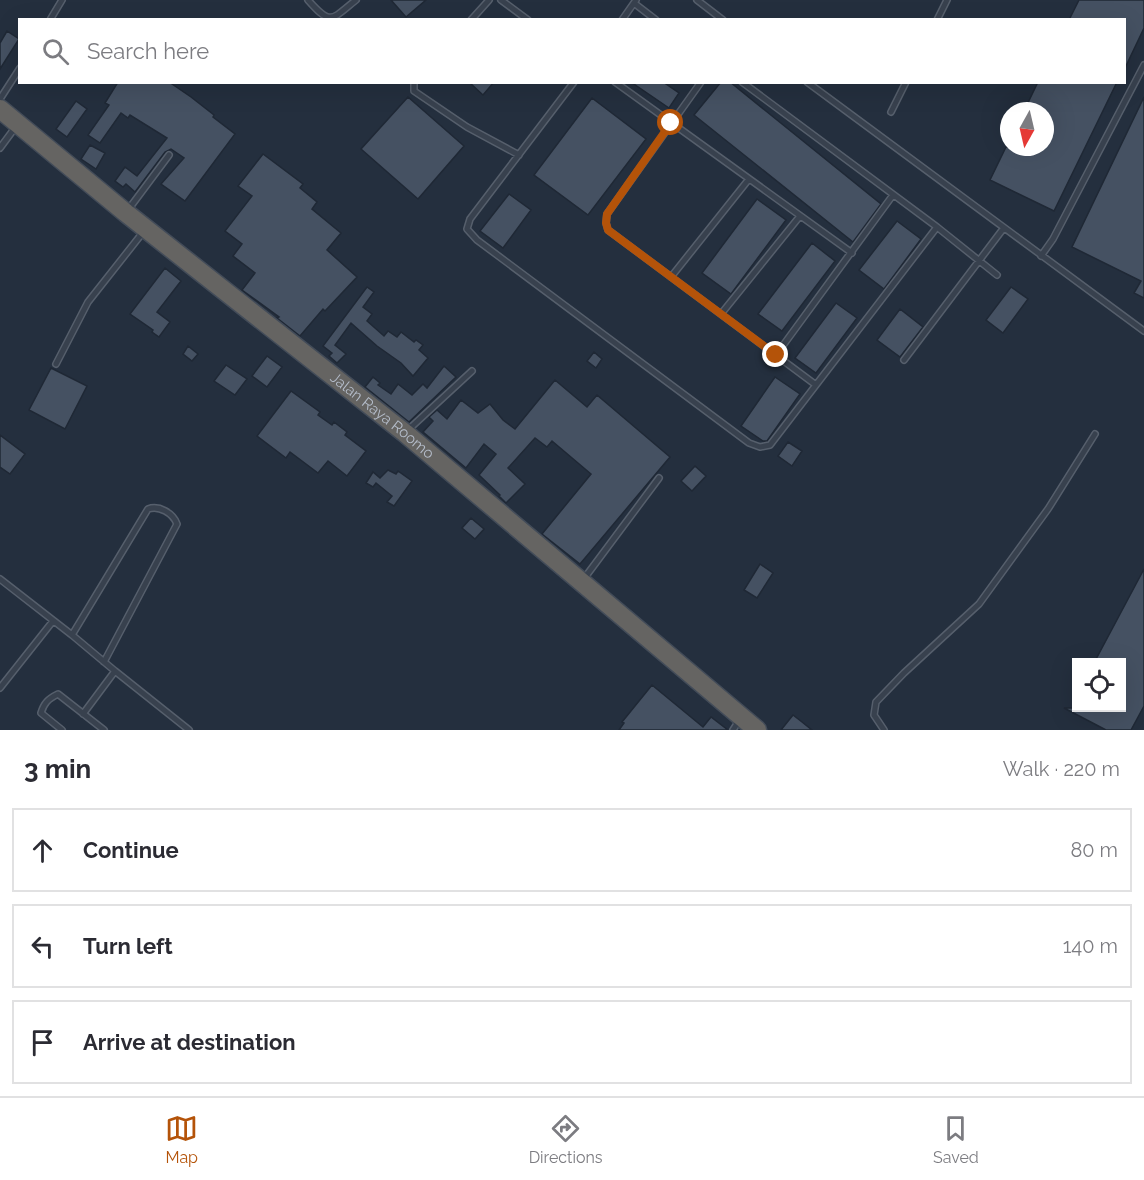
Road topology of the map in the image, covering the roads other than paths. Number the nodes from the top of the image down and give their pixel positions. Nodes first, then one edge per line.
1 (63, 0) edge
2 (308, 0) edge
3 (356, 0) edge
4 (489, 0) edge
5 (501, 0) edge
6 (697, 0) edge
7 (947, 0) edge
8 (635, 1) edge
9 (51, 18) edge
10 (473, 18) edge
11 (525, 18) edge
12 (622, 18) edge
13 (654, 18) edge
14 (720, 18) edge
15 (938, 18) edge
16 (1144, 65) edge
17 (18, 71) edge
18 (414, 84) edge
19 (572, 84) edge
20 (618, 84) edge
21 (699, 84) edge
22 (745, 84) edge
23 (810, 84) edge
24 (905, 84) edge
25 (0, 99) edge
26 (0, 109) edge
27 (891, 112) dead end
28 (671, 123) junction
29 (18, 124) junction
30 (0, 148) edge
31 (169, 155) dead end
32 (519, 155) junction
33 (749, 179) junction
34 (893, 195) junction
35 (126, 213) junction
36 (800, 216) junction
37 (937, 227) junction
38 (146, 229) junction
39 (1004, 229) junction
40 (852, 253) junction
41 (1041, 256) junction
42 (979, 261) junction
43 (997, 275) dead end
44 (671, 277) junction
45 (722, 314) junction
46 (1144, 331) edge
47 (776, 355) junction
48 (904, 360) dead end
49 (56, 364) dead end
50 (472, 371) dead end
51 (816, 385) junction
52 (405, 434) junction
53 (1095, 435) dead end
54 (659, 478) dead end
55 (0, 579) edge
56 (582, 581) junction
57 (53, 621) junction
58 (72, 634) junction
59 (104, 662) junction
60 (115, 671) junction
61 (0, 688) edge
62 (83, 714) junction
63 (737, 724) edge
64 (62, 730) edge
65 (104, 730) edge
66 (189, 730) edge
67 (757, 730) edge
68 (884, 730) edge

1 - 9 lane
2 - 3 lane
4 - 10 lane
5 - 11 lane
6 - 14 lane
7 - 15 lane
8 - 12 lane
8 - 13 lane
16 - 41 lane
17 - 25 lane
18 - 32 lane
19 - 32 lane
20 - 28 lane
21 - 28 lane
22 - 34 lane
23 - 39 lane
24 - 27 lane
26 - 29 highway, Jalan Raya Roomo
28 - 33 lane
28 - 44 lane
29 - 30 lane
29 - 35 highway, Jalan Raya Roomo
31 - 35 lane
32 - 51 lane
33 - 36 lane
33 - 44 lane
34 - 37 lane
34 - 40 lane
35 - 38 highway, Jalan Raya Roomo
36 - 40 lane
36 - 45 lane
37 - 42 lane
37 - 51 lane
38 - 49 lane
38 - 52 highway, Jalan Raya Roomo
39 - 41 lane
39 - 42 lane
40 - 47 lane
41 - 46 lane
42 - 43 lane
42 - 48 lane
44 - 45 lane
45 - 47 lane
47 - 51 lane
50 - 52 lane
52 - 56 highway, Jalan Raya Roomo
53 - 68 lane
54 - 56 lane
55 - 57 lane
56 - 63 highway, Jalan Raya Roomo
57 - 58 lane
57 - 61 lane
58 - 59 lane
58 - 59 lane
59 - 60 lane
60 - 62 lane
60 - 66 lane
62 - 64 lane
62 - 65 lane
63 - 67 highway, Jalan Raya Roomo

